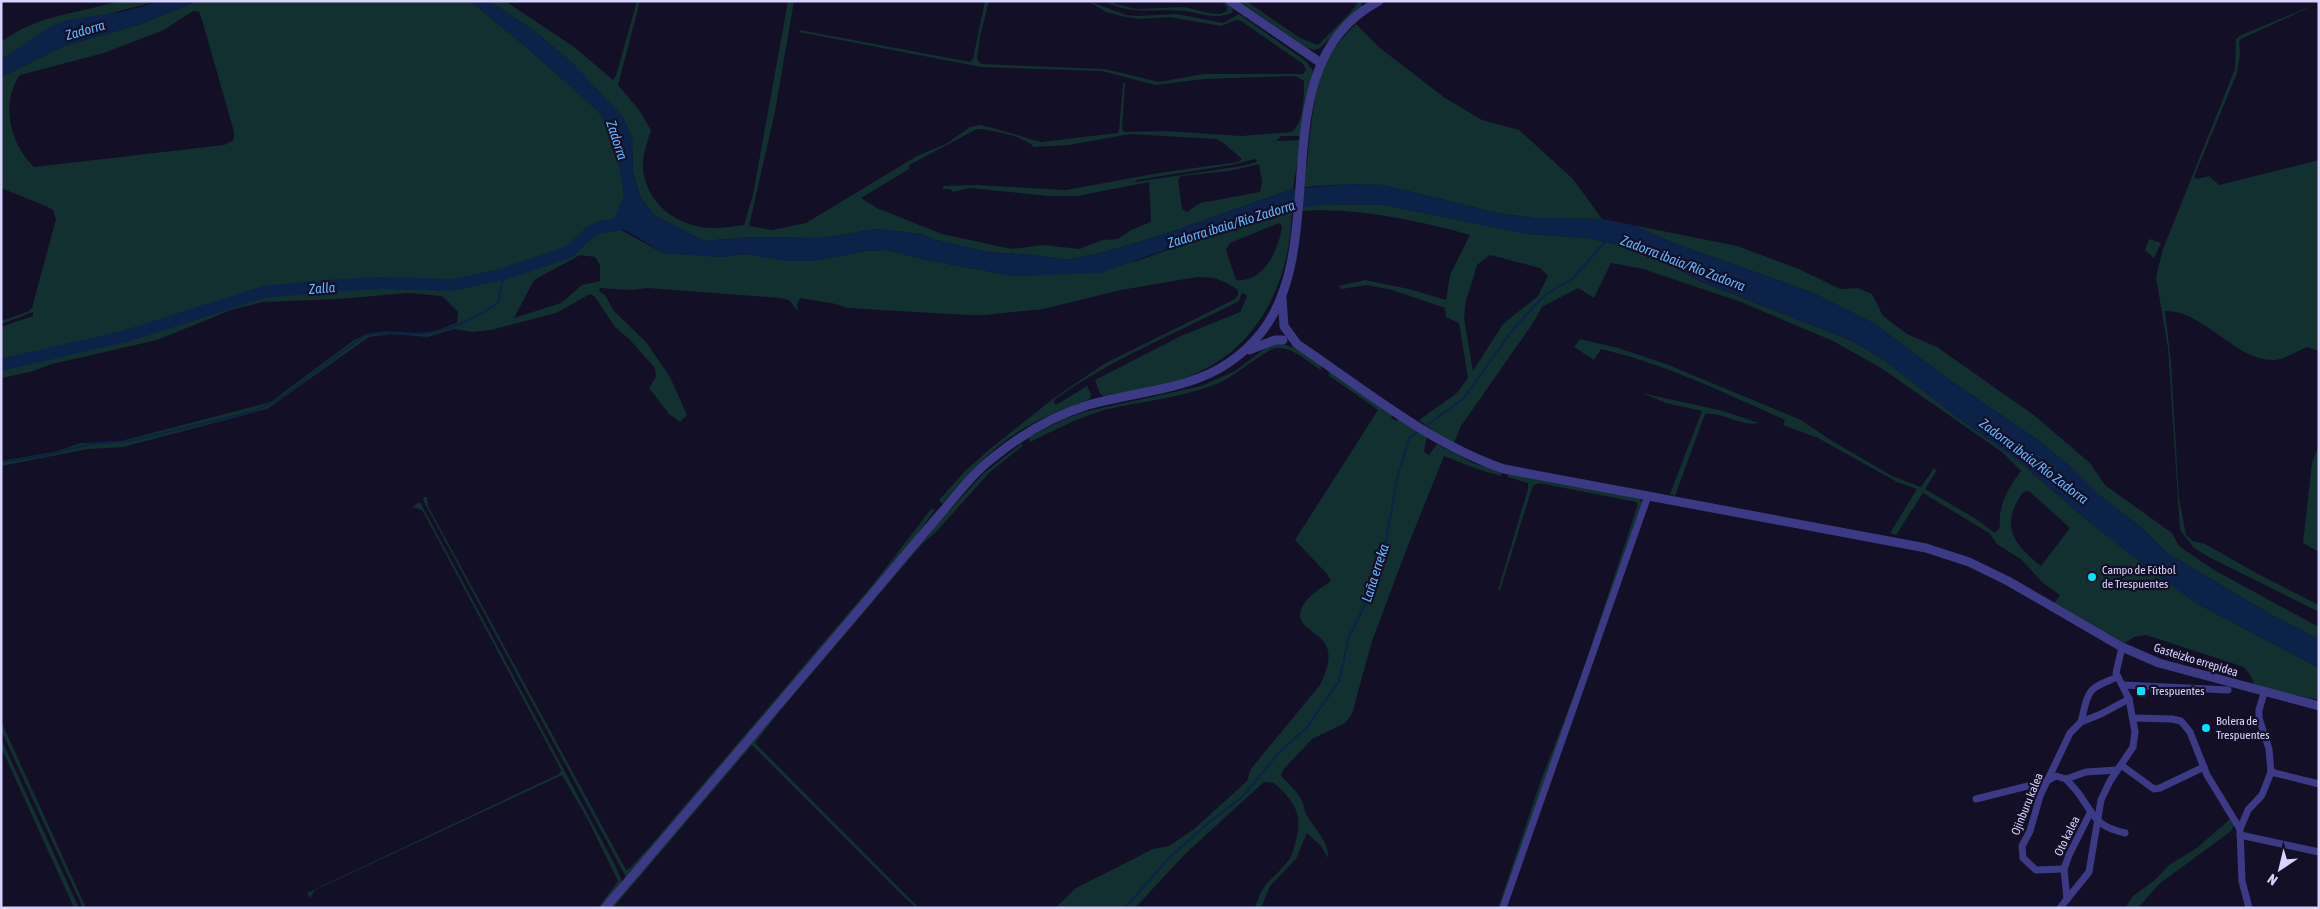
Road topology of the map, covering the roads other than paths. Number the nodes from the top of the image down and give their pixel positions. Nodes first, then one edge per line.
1 (1230, 1) edge
2 (1379, 1) edge
3 (1321, 63) junction
4 (1282, 298) junction
5 (1268, 322) junction
6 (1286, 337) junction
7 (1242, 353) junction
8 (1648, 496) junction
9 (2122, 647) junction
10 (2118, 677) junction
11 (2124, 685) junction
12 (2228, 690) dead end
13 (2264, 693) junction
14 (2129, 699) junction
15 (2319, 706) edge
16 (2133, 718) junction
17 (2082, 722) junction
18 (2119, 767) junction
19 (2204, 767) junction
20 (2271, 772) junction
21 (2066, 779) junction
22 (2047, 781) junction
23 (2319, 784) edge
24 (1976, 799) dead end
25 (2090, 813) junction
26 (2097, 822) junction
27 (2240, 832) junction
28 (2125, 833) dead end
29 (2319, 852) edge
30 (2064, 869) junction
31 (2067, 899) junction
32 (605, 908) edge
33 (1503, 908) edge
34 (2060, 908) edge
35 (2249, 908) edge

1 - 3 street
2 - 3 street
3 - 4 street
4 - 5 street
4 - 6 street
5 - 6 street
5 - 7 street
6 - 7 street
6 - 8 street, Gasteizko errepidea
7 - 32 street
8 - 9 street, Gasteizko errepidea
8 - 33 street
9 - 10 street
9 - 13 street, Gasteizko errepidea
10 - 11 street
10 - 17 street, Ojinburu kalea
11 - 12 street
11 - 14 street
13 - 15 street, Gasteizko errepidea
13 - 20 street
14 - 16 street
14 - 17 street, Ojinburu kalea
16 - 18 street
16 - 19 street
17 - 22 street, Ojinburu kalea
18 - 19 street
18 - 21 street
18 - 26 street
19 - 27 street
20 - 23 street
20 - 27 street
21 - 22 street
21 - 25 street
22 - 24 street
22 - 30 street, Ojinburu kalea
25 - 26 street
25 - 30 street, Oto kalea
26 - 28 street
26 - 31 street
27 - 29 street
27 - 35 street
30 - 31 street, Oto kalea
31 - 34 street

